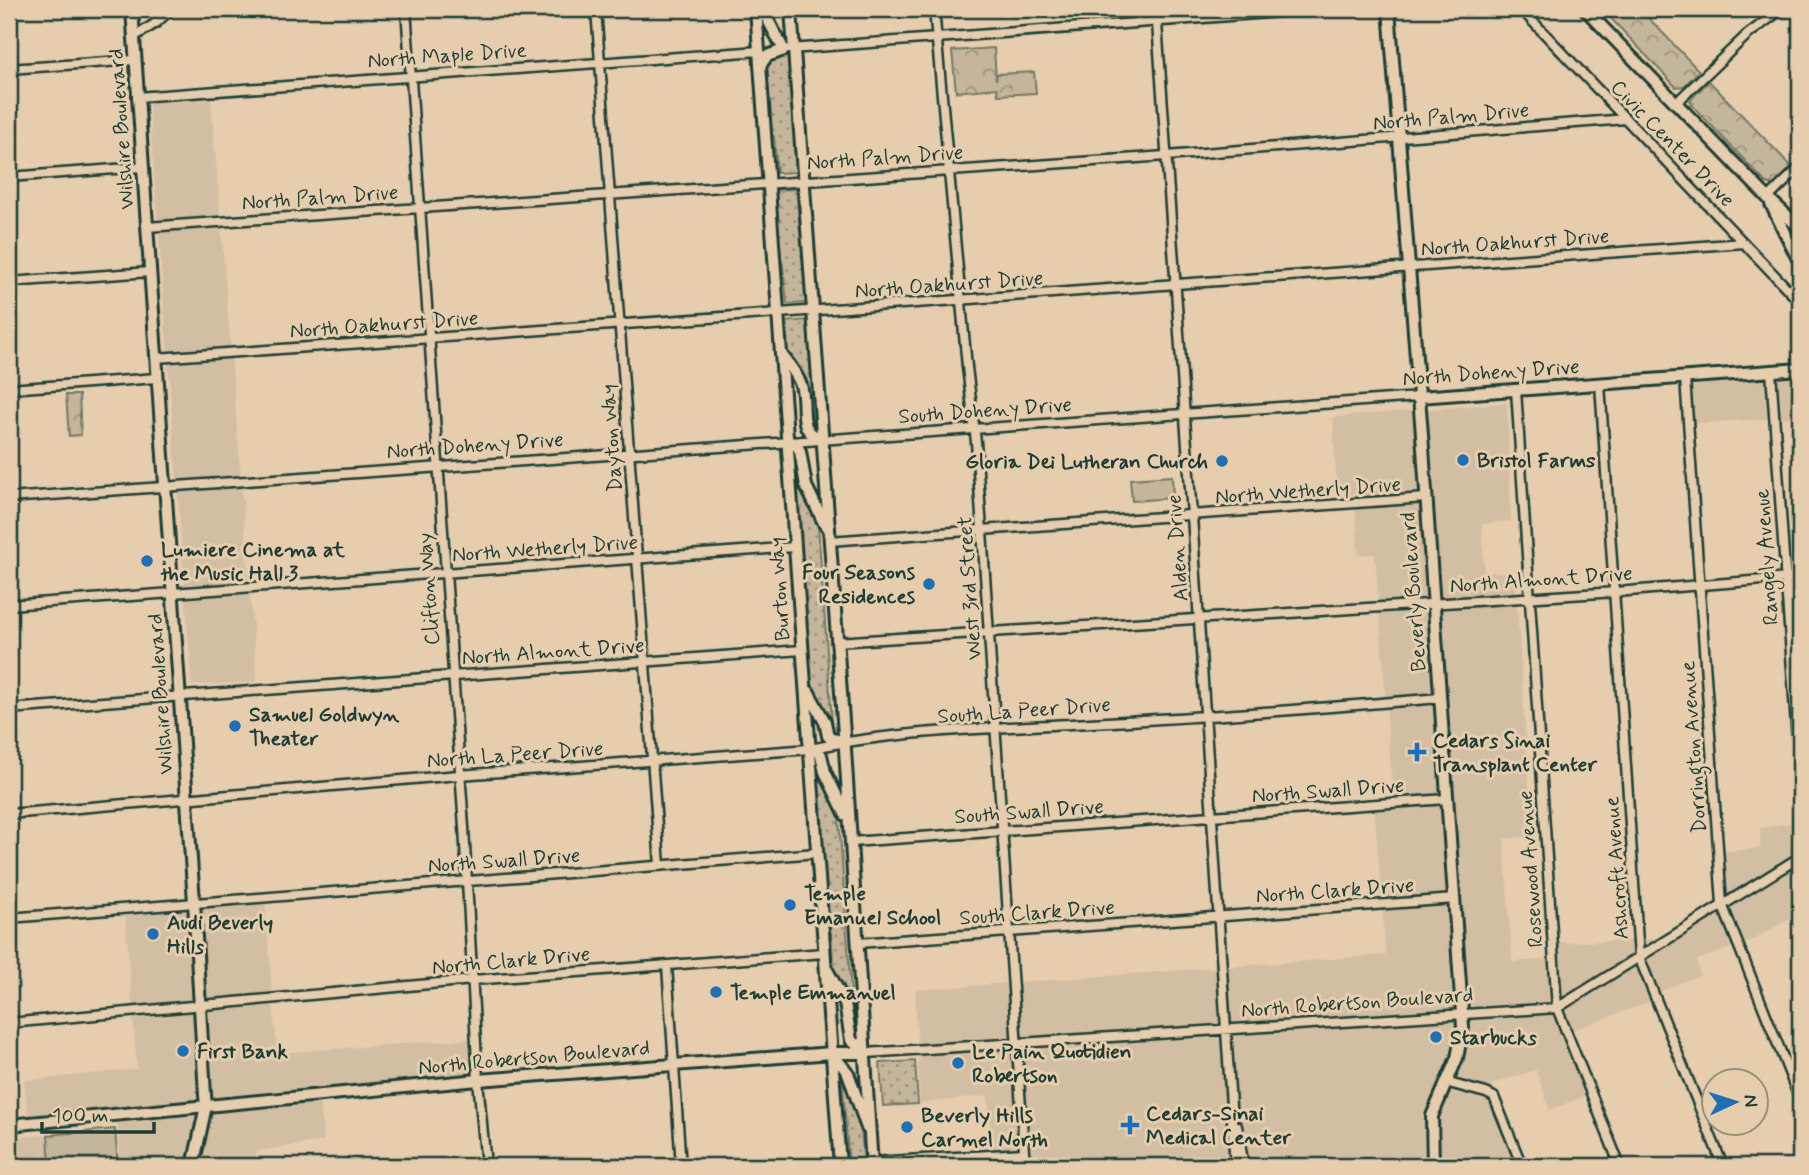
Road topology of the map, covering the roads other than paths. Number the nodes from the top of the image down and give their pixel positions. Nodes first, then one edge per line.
1 (132, 9) edge
2 (171, 9) edge
3 (406, 9) edge
4 (596, 9) edge
5 (756, 9) edge
6 (762, 9) edge
7 (791, 9) edge
8 (934, 9) edge
9 (1156, 9) edge
10 (1322, 9) edge
11 (1389, 9) edge
12 (1521, 9) edge
13 (1585, 9) edge
14 (1782, 9) edge
15 (1157, 23) junction
16 (134, 37) junction
17 (936, 37) junction
18 (789, 49) junction
19 (759, 51) junction
20 (135, 60) junction
21 (600, 62) junction
22 (760, 66) junction
23 (9, 69) edge
24 (410, 75) junction
25 (138, 97) junction
26 (1676, 103) junction
27 (1626, 120) junction
28 (1398, 137) junction
29 (1166, 156) junction
30 (142, 167) junction
31 (1800, 167) edge
32 (948, 170) junction
33 (9, 177) edge
34 (803, 181) junction
35 (768, 183) junction
36 (610, 194) junction
37 (1768, 198) junction
38 (420, 207) junction
39 (147, 227) junction
40 (1800, 228) edge
41 (1744, 243) junction
42 (1800, 263) edge
43 (1408, 268) junction
44 (150, 271) junction
45 (9, 282) edge
46 (1176, 285) junction
47 (961, 300) junction
48 (1800, 302) edge
49 (813, 312) junction
50 (778, 314) junction
51 (620, 325) junction
52 (429, 339) junction
53 (781, 353) junction
54 (156, 358) junction
55 (1800, 369) edge
56 (1772, 371) junction
57 (1685, 377) junction
58 (158, 378) junction
59 (1601, 384) junction
60 (9, 389) edge
61 (1516, 390) junction
62 (1419, 397) junction
63 (1185, 413) junction
64 (975, 428) junction
65 (822, 439) junction
66 (787, 441) junction
67 (629, 454) junction
68 (438, 467) junction
69 (165, 487) junction
70 (9, 498) edge
71 (1426, 498) junction
72 (1192, 516) junction
73 (982, 530) junction
74 (829, 537) junction
75 (795, 547) junction
76 (638, 559) junction
77 (445, 573) junction
78 (1800, 577) edge
79 (1785, 579) junction
80 (1700, 585) junction
81 (1616, 592) junction
82 (172, 593) junction
83 (1530, 597) junction
84 (1434, 603) junction
85 (9, 605) edge
86 (1199, 619) junction
87 (989, 632) junction
88 (836, 642) junction
89 (802, 650) junction
90 (644, 662) junction
91 (452, 676) junction
92 (804, 681) junction
93 (180, 696) junction
94 (1440, 698) junction
95 (9, 709) edge
96 (1205, 717) junction
97 (996, 728) junction
98 (845, 741) junction
99 (810, 749) junction
100 (651, 762) junction
101 (459, 775) junction
102 (1800, 783) edge
103 (187, 798) junction
104 (1447, 799) junction
105 (9, 814) edge
106 (1211, 816) junction
107 (849, 824) junction
108 (1003, 831) junction
109 (851, 842) junction
110 (817, 853) junction
111 (1800, 857) edge
112 (660, 865) junction
113 (467, 880) junction
114 (1455, 899) junction
115 (194, 902) junction
116 (1722, 904) junction
117 (1218, 915) junction
118 (9, 918) edge
119 (1009, 932) junction
120 (858, 943) junction
121 (824, 953) junction
122 (1639, 957) junction
123 (667, 966) junction
124 (825, 967) junction
125 (472, 980) junction
126 (200, 1004) junction
127 (1557, 1008) junction
128 (1462, 1014) junction
129 (9, 1023) edge
130 (1226, 1029) junction
131 (1016, 1042) junction
132 (870, 1052) junction
133 (832, 1053) junction
134 (674, 1065) junction
135 (478, 1080) junction
136 (1445, 1082) junction
137 (1229, 1085) junction
138 (1800, 1100) edge
139 (206, 1106) junction
140 (9, 1125) edge
141 (870, 1138) junction
142 (1024, 1153) junction
143 (872, 1164) edge
144 (193, 1166) edge
145 (486, 1166) edge
146 (681, 1166) edge
147 (840, 1166) edge
148 (1025, 1166) edge
149 (1235, 1166) edge
150 (1244, 1166) edge
151 (1433, 1166) edge
152 (1522, 1166) edge
153 (1620, 1166) edge
154 (1723, 1166) edge

1 - 16 main road, Wilshire Boulevard
2 - 16 street
3 - 24 street, Clifton Way
4 - 21 street, Dayton Way
5 - 19 main road, Burton Way
6 - 18 main road
7 - 18 main road
8 - 17 street, West 3rd Street
9 - 15 street, Alden Drive
10 - 15 street
11 - 28 main road, Beverly Boulevard
12 - 27 street, Civic Center Drive
13 - 26 main road
14 - 26 street
15 - 17 street
15 - 29 street, Alden Drive
16 - 20 main road, Wilshire Boulevard
17 - 18 street
17 - 32 street, West 3rd Street
18 - 22 main road
18 - 34 main road
19 - 21 street, North Maple Drive
19 - 22 main road, Burton Way
20 - 23 street
20 - 25 main road, Wilshire Boulevard
21 - 24 street, North Maple Drive
21 - 36 street, Dayton Way
22 - 35 main road, Burton Way
24 - 25 street, North Maple Drive
24 - 38 street, Clifton Way
25 - 30 main road, Wilshire Boulevard
26 - 37 main road
27 - 28 street, North Palm Drive
27 - 41 street, Civic Center Drive
28 - 29 street, North Palm Drive
28 - 43 main road, Beverly Boulevard
29 - 32 street, North Palm Drive
29 - 46 street, Alden Drive
30 - 33 street
30 - 39 main road, Wilshire Boulevard
31 - 37 street
32 - 34 street, North Palm Drive
32 - 47 street, West 3rd Street
34 - 35 street, North Palm Drive
34 - 49 main road
35 - 36 street, North Palm Drive
35 - 50 main road, Burton Way
36 - 38 street, North Palm Drive
36 - 51 street, Dayton Way
37 - 40 main road
37 - 42 main road
38 - 39 street, North Palm Drive
38 - 52 street, Clifton Way
39 - 44 main road, Wilshire Boulevard
41 - 43 street, North Oakhurst Drive
41 - 48 street, Civic Center Drive
43 - 46 street, North Oakhurst Drive
43 - 62 main road, Beverly Boulevard
44 - 45 street
44 - 54 main road, Wilshire Boulevard
46 - 47 street, North Oakhurst Drive
46 - 63 street, Alden Drive
47 - 49 street, North Oakhurst Drive
47 - 64 street, West 3rd Street
49 - 50 street, North Oakhurst Drive
49 - 65 main road
50 - 51 street, North Oakhurst Drive
50 - 53 main road, Burton Way
51 - 52 street, North Oakhurst Drive
51 - 67 street, Dayton Way
52 - 54 street, North Oakhurst Drive
52 - 68 street, Clifton Way
53 - 65 main road
53 - 66 main road, Burton Way
54 - 58 main road, Wilshire Boulevard
55 - 56 main road, North Doheny Drive
56 - 57 main road, North Doheny Drive
56 - 79 street, Rangely Avenue
57 - 59 main road, North Doheny Drive
57 - 80 street, Dorrington Avenue
58 - 60 street
58 - 69 main road, Wilshire Boulevard
59 - 61 main road, North Doheny Drive
59 - 81 street, Ashcroft Avenue
61 - 62 main road, North Doheny Drive
61 - 83 street, Rosewood Avenue
62 - 63 street, North Doheny Drive
62 - 71 main road, Beverly Boulevard
63 - 64 street, South Doheny Drive
63 - 72 street, Alden Drive
64 - 65 street, South Doheny Drive
64 - 73 street, West 3rd Street
65 - 66 street, South Doheny Drive
65 - 74 main road
66 - 67 street, North Doheny Drive
66 - 74 main road
66 - 75 main road, Burton Way
67 - 68 street, North Doheny Drive
67 - 76 street, Dayton Way
68 - 69 street, North Doheny Drive
68 - 77 street, Clifton Way
69 - 70 street
69 - 82 main road, Wilshire Boulevard
71 - 72 street, North Wetherly Drive
71 - 84 main road, Beverly Boulevard
72 - 73 street, North Wetherly Drive
72 - 86 street, Alden Drive
73 - 74 street, North Wetherly Drive
73 - 87 street, West 3rd Street
74 - 88 main road
75 - 76 street, North Wetherly Drive
75 - 89 main road, Burton Way
76 - 77 street, North Wetherly Drive
76 - 90 street, Dayton Way
77 - 82 street, North Wetherly Drive
77 - 91 street, Clifton Way
78 - 79 street, North Almont Drive
79 - 80 street, North Almont Drive
79 - 102 street, Rangely Avenue
80 - 81 street, North Almont Drive
80 - 116 street, Dorrington Avenue
81 - 83 street, North Almont Drive
81 - 122 street, Ashcroft Avenue
82 - 85 street, North Wetherly Drive
82 - 93 main road, Wilshire Boulevard
83 - 84 street, North Almont Drive
83 - 127 street, Rosewood Avenue
84 - 86 street, North Almont Drive
84 - 94 main road, Beverly Boulevard
86 - 87 street, North Almont Drive
86 - 96 street, Alden Drive
87 - 88 street, North Almont Drive
87 - 97 street, West 3rd Street
88 - 98 main road
89 - 90 street, North Almont Drive
89 - 92 main road, Burton Way
90 - 91 street, North Almont Drive
90 - 100 street, Dayton Way
91 - 93 street, North Almont Drive
91 - 101 street, Clifton Way
92 - 98 main road
92 - 99 main road, Burton Way
93 - 95 street, North Almont Drive
93 - 103 main road, Wilshire Boulevard
94 - 96 street
94 - 104 main road, Beverly Boulevard
96 - 97 street, South La Peer Drive
96 - 106 street, Alden Drive
97 - 98 street, South La Peer Drive
97 - 108 street, West 3rd Street
98 - 99 street, North La Peer Drive
98 - 107 main road
99 - 100 street, North La Peer Drive
99 - 107 main road
99 - 110 main road, Burton Way
100 - 101 street, North La Peer Drive
100 - 112 street, Dayton Way
101 - 103 street, North La Peer Drive
101 - 113 street, Clifton Way
103 - 105 street
103 - 115 main road, Wilshire Boulevard
104 - 106 street, North Swall Drive
104 - 114 main road, Beverly Boulevard
106 - 108 street, South Swall Drive
106 - 117 street, Alden Drive
107 - 109 main road
108 - 109 street, South Swall Drive
108 - 119 street, West 3rd Street
109 - 120 main road
110 - 112 street, North Swall Drive
110 - 121 main road, Burton Way
111 - 116 street, North Robertson Boulevard
112 - 113 street, North Swall Drive
113 - 115 street, North Swall Drive
113 - 125 street, Clifton Way
114 - 117 street, North Clark Drive
114 - 128 main road, Beverly Boulevard
115 - 118 street
115 - 126 main road, Wilshire Boulevard
116 - 122 street, North Robertson Boulevard
116 - 138 street, Dorrington Avenue
117 - 119 street, South Clark Drive
117 - 130 street, Alden Drive
119 - 120 street, South Clark Drive
119 - 131 street, West 3rd Street
120 - 132 main road
121 - 123 street, North Clark Drive
121 - 124 main road, Burton Way
122 - 127 street, North Robertson Boulevard
122 - 154 street, Ashcroft Avenue
123 - 125 street, North Clark Drive
123 - 134 street
124 - 132 main road
124 - 133 main road, Burton Way
125 - 126 street, North Clark Drive
125 - 135 street, Clifton Way
126 - 129 street
126 - 139 main road, Wilshire Boulevard
127 - 128 street, North Robertson Boulevard
127 - 153 street, Rosewood Avenue
128 - 130 street, North Robertson Boulevard
128 - 136 main road, Beverly Boulevard
130 - 131 street, North Robertson Boulevard
130 - 137 street, Alden Drive
131 - 132 street, North Robertson Boulevard
131 - 142 street, West 3rd Street
132 - 133 main road, North Robertson Boulevard
132 - 141 main road
133 - 134 main road, North Robertson Boulevard
133 - 141 main road
133 - 147 main road, Burton Way
134 - 135 main road, North Robertson Boulevard
134 - 146 street
135 - 139 main road, North Robertson Boulevard
135 - 145 street, Clifton Way
136 - 151 main road, Beverly Boulevard
136 - 152 street
137 - 149 street, Alden Drive
137 - 150 street, Alden Drive
139 - 140 main road, North Robertson Boulevard
139 - 144 main road, Wilshire Boulevard
141 - 143 main road
142 - 143 street
142 - 148 street, West 3rd Street

